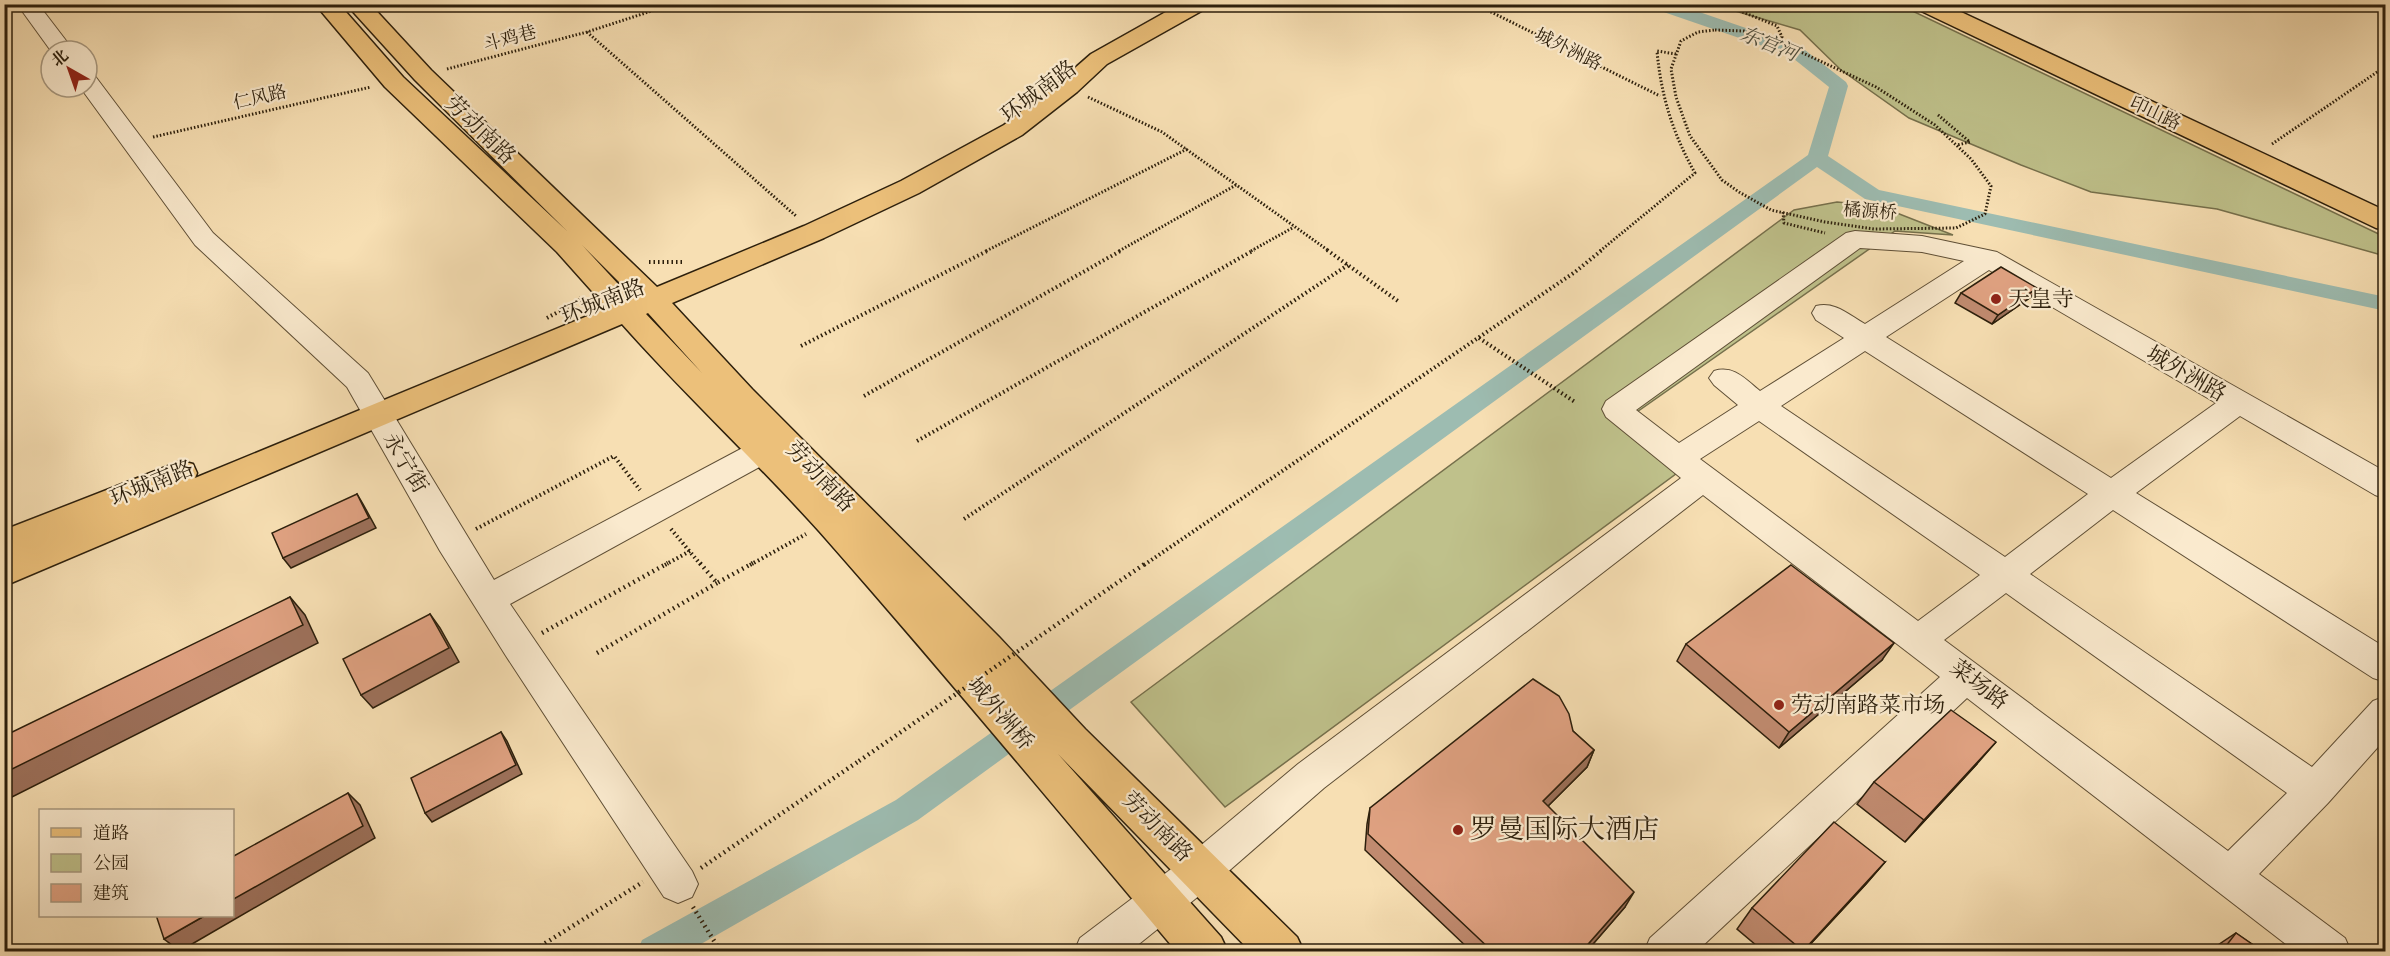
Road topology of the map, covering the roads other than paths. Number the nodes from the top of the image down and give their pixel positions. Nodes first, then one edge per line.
1 (27, 4) edge
2 (326, 4) edge
3 (357, 4) edge
4 (1171, 4) edge
5 (1197, 4) edge
6 (1925, 4) edge
7 (1958, 4) edge
8 (54, 39) edge
9 (99, 97) edge
10 (2385, 203) edge
11 (2385, 222) edge
12 (1988, 258) junction
13 (635, 291) junction
14 (1826, 314) dead end
15 (1866, 337) junction
16 (1724, 378) dead end
17 (2237, 404) junction
18 (371, 406) junction
19 (1759, 406) junction
20 (1627, 419) joint
21 (763, 451) junction
22 (1691, 468) junction
23 (2385, 487) edge
24 (2110, 495) junction
25 (4, 544) edge
26 (4, 572) edge
27 (2006, 575) junction
28 (489, 599) junction
29 (1920, 640) junction
30 (972, 657) junction
31 (2385, 667) edge
32 (1966, 676) junction
33 (2385, 712) edge
34 (1057, 751) junction
35 (2314, 791) junction
36 (1201, 870) junction
37 (2230, 876) junction
38 (678, 884) road end
39 (1161, 902) junction
40 (1095, 951) edge
41 (1206, 951) edge
42 (1282, 951) edge
43 (1665, 951) edge
44 (2330, 951) edge

1 - 8 street
2 - 13 main road, 劳动南路
3 - 13 main road, 劳动南路
4 - 13 main road, 环城南路
5 - 13 main road
6 - 11 main road, 印山路
7 - 10 main road, 印山路
9 - 18 street, 永宁街
12 - 15 street
12 - 17 street, 城外洲路
12 - 20 street, 城外洲路
13 - 18 main road
13 - 18 main road, 环城南路
13 - 21 main road, 劳动南路
13 - 30 main road, 劳动南路
14 - 15 street
15 - 19 street
15 - 24 street
16 - 19 street
17 - 23 street, 城外洲路
17 - 24 street
18 - 25 main road, 环城南路
18 - 26 main road
18 - 28 street, 永宁街
19 - 22 street
19 - 27 street
20 - 22 street, 菜场路
21 - 28 street
21 - 30 main road, 劳动南路
22 - 29 street, 菜场路
22 - 36 street
24 - 27 street
24 - 31 street
27 - 29 street
27 - 35 street
28 - 38 street, 永宁街
29 - 32 street, 菜场路
30 - 34 main road, 城外洲桥
32 - 37 street, 菜场路
32 - 43 street
33 - 35 street
34 - 36 main road, 劳动南路
34 - 39 main road, 劳动南路
35 - 37 street
36 - 39 street
36 - 42 main road, 劳动南路
37 - 44 street, 菜场路
39 - 40 street
39 - 41 main road, 劳动南路

